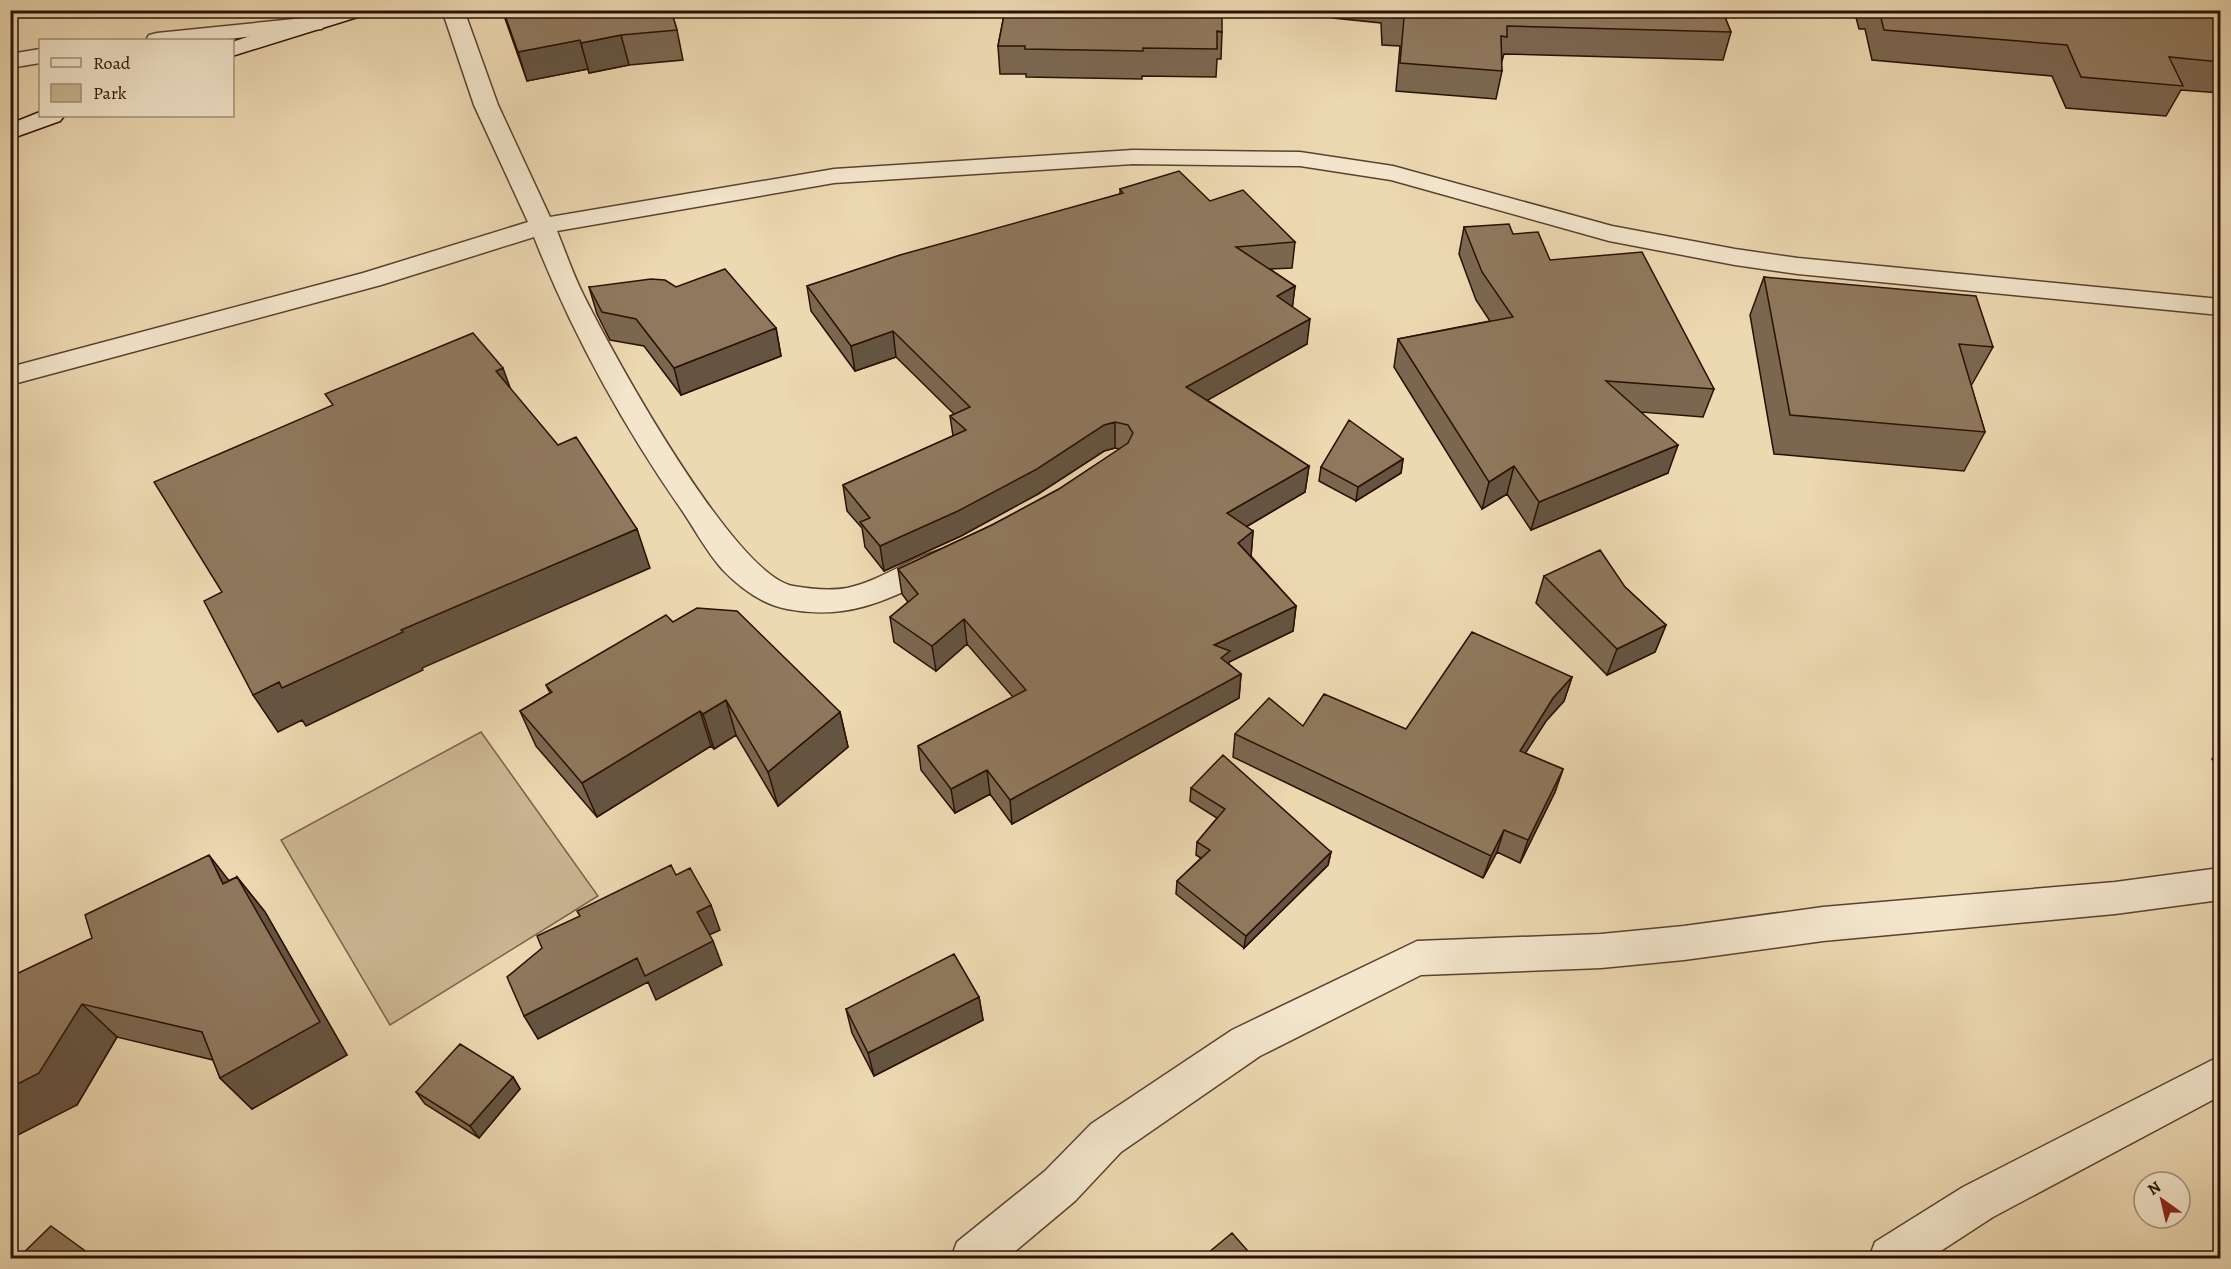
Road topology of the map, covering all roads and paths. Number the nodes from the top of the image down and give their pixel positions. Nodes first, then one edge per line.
1 (356, 10) edge
2 (453, 10) edge
3 (314, 24) junction
4 (167, 39) edge
5 (234, 48) edge
6 (39, 56) edge
7 (10, 61) edge
8 (49, 117) edge
9 (10, 132) edge
10 (542, 226) junction
11 (2220, 307) edge
12 (98, 352) junction
13 (10, 376) edge
14 (10, 395) edge
15 (963, 550) edge
16 (2220, 884) edge
17 (2220, 1075) edge
18 (973, 1258) edge
19 (1891, 1258) edge

1 - 3 street
2 - 10 street
3 - 4 street
3 - 5 street
6 - 7 street
8 - 9 street
10 - 11 street
10 - 12 street
10 - 15 street
12 - 13 street
12 - 14 street
16 - 18 street
17 - 19 street

